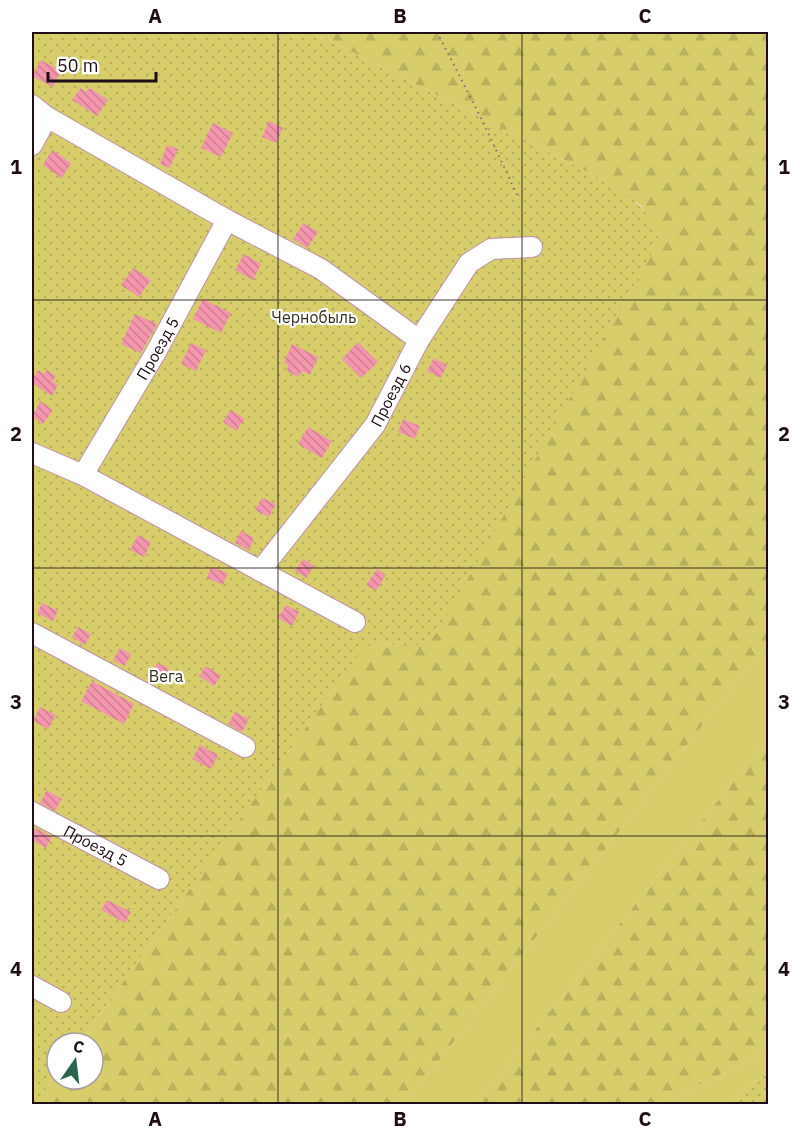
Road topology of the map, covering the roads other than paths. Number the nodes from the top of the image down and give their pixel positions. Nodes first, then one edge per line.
1 (32, 105) edge
2 (47, 117) junction
3 (32, 145) edge
4 (227, 220) junction
5 (532, 247) dead end
6 (420, 340) junction
7 (32, 453) edge
8 (83, 475) junction
9 (260, 571) junction
10 (355, 622) dead end
11 (32, 633) edge
12 (245, 747) dead end
13 (32, 812) edge
14 (159, 879) dead end
15 (32, 986) edge
16 (61, 1002) dead end

1 - 2 street
2 - 3 street
2 - 4 street
4 - 6 street
4 - 8 street, Проезд 5
5 - 6 street, Проезд 6
6 - 9 street, Проезд 6
7 - 8 street
8 - 9 street
9 - 10 street
11 - 12 street
13 - 14 street, Проезд 5
15 - 16 street

